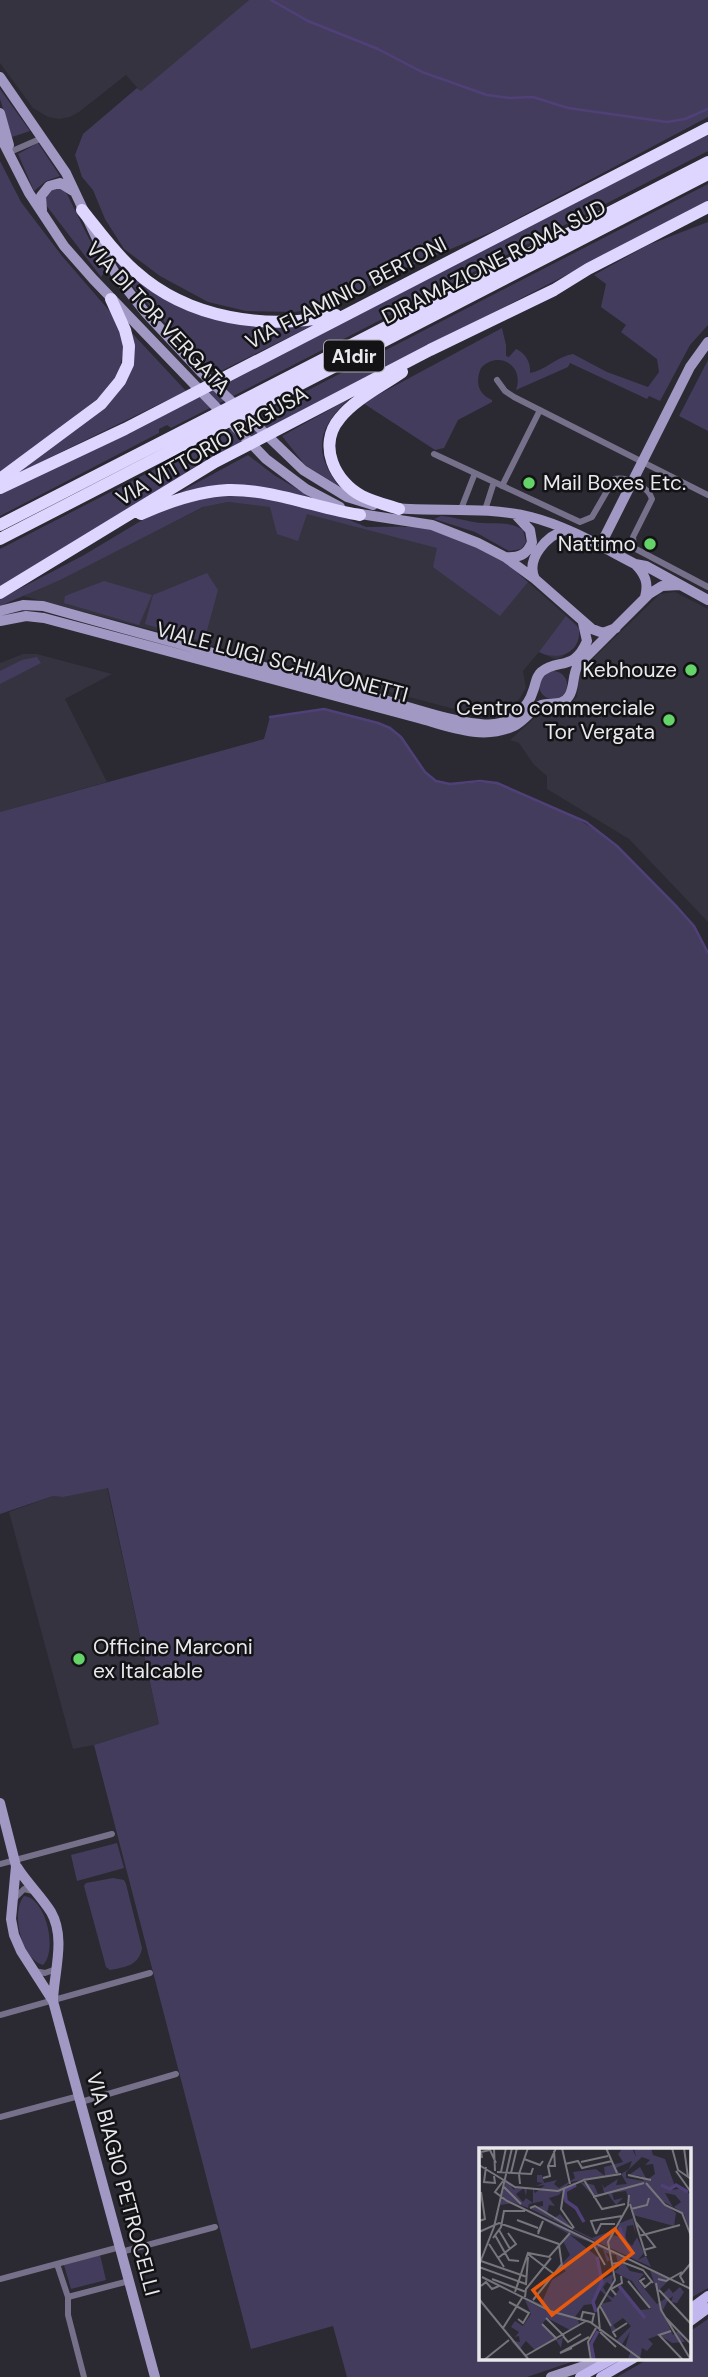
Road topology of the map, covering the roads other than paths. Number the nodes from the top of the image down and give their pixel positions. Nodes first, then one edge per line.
1 (0, 77) edge
2 (0, 113) edge
3 (708, 128) edge
4 (0, 136) edge
5 (42, 138) junction
6 (8, 156) edge
7 (708, 162) edge
8 (708, 174) edge
9 (81, 205) junction
10 (708, 207) edge
11 (47, 219) junction
12 (111, 299) junction
13 (369, 303) junction
14 (708, 342) edge
15 (430, 350) junction
16 (497, 380) dead end
17 (540, 410) junction
18 (434, 454) dead end
19 (643, 462) junction
20 (475, 473) junction
21 (0, 479) edge
22 (494, 482) junction
23 (632, 482) junction
24 (502, 486) junction
25 (0, 488) edge
26 (708, 495) edge
27 (399, 509) junction
28 (461, 509) junction
29 (485, 510) junction
30 (514, 514) junction
31 (360, 515) junction
32 (0, 525) edge
33 (108, 528) junction
34 (566, 530) junction
35 (0, 539) edge
36 (600, 546) junction
37 (505, 557) junction
38 (635, 564) junction
39 (535, 579) junction
40 (680, 585) junction
41 (708, 587) edge
42 (0, 593) edge
43 (645, 597) junction
44 (708, 600) edge
45 (43, 606) junction
46 (0, 611) edge
47 (17, 617) junction
48 (0, 621) edge
49 (583, 622) junction
50 (615, 628) junction
51 (535, 687) junction
52 (548, 705) junction
53 (0, 1803) edge
54 (112, 1834) dead end
55 (16, 1863) junction
56 (0, 1864) edge
57 (35, 1892) junction
58 (14, 1899) junction
59 (56, 1969) junction
60 (33, 1970) junction
61 (150, 1973) dead end
62 (53, 2001) junction
63 (0, 2015) edge
64 (176, 2074) dead end
65 (80, 2099) junction
66 (0, 2117) edge
67 (215, 2227) dead end
68 (121, 2250) junction
69 (57, 2264) junction
70 (0, 2278) edge
71 (129, 2281) junction
72 (708, 2296) edge
73 (68, 2297) junction
74 (708, 2308) edge
75 (690, 2309) edge
76 (690, 2321) edge
77 (602, 2360) edge
78 (610, 2360) edge
79 (631, 2360) edge
80 (84, 2377) edge
81 (155, 2377) edge
82 (551, 2377) edge
83 (580, 2377) edge
84 (601, 2377) edge

1 - 5 street, VIA DI TOR VERGATA
2 - 6 street, VIA DI TOR VERGATA
3 - 13 highway, VIA FLAMINIO BERTONI
4 - 6 street, VIA DI TOR VERGATA
5 - 6 street
5 - 9 street, VIA DI TOR VERGATA
6 - 11 street, VIA DI TOR VERGATA
7 - 32 highway, DIRAMAZIONE ROMA SUD / A1dir
8 - 35 highway, DIRAMAZIONE ROMA SUD / A1dir
9 - 11 street
9 - 13 highway
9 - 27 street, VIA DI TOR VERGATA
10 - 15 highway, VIA VITTORIO RAGUSA
11 - 12 street, VIA DI TOR VERGATA
12 - 21 highway
12 - 31 street, VIA DI TOR VERGATA
13 - 25 highway, VIA FLAMINIO BERTONI
14 - 19 street
15 - 27 highway
15 - 33 highway, VIA VITTORIO RAGUSA
16 - 17 street
17 - 19 street
17 - 24 street
18 - 20 street
19 - 23 street
19 - 26 street
20 - 22 street
20 - 28 street
22 - 24 street
22 - 29 street
23 - 24 street
23 - 36 street
23 - 41 street
27 - 28 street, VIA DI TOR VERGATA
28 - 29 street, VIA DI TOR VERGATA
29 - 30 street, VIA DI TOR VERGATA
30 - 34 street, VIA DI TOR VERGATA
30 - 37 street
31 - 33 highway
31 - 37 street, VIA DI TOR VERGATA
33 - 42 highway, VIA VITTORIO RAGUSA
34 - 36 street, VIA DI TOR VERGATA
34 - 39 street
36 - 38 street, VIA DI TOR VERGATA
37 - 39 street, VIA DI TOR VERGATA
38 - 40 street, VIA DI TOR VERGATA
38 - 43 street
39 - 49 street, VIA DI TOR VERGATA
40 - 43 street
40 - 44 street, VIA DI TOR VERGATA
43 - 50 street
45 - 46 street, VIALE LUIGI SCHIAVONETTI
45 - 47 street
45 - 51 street, VIALE LUIGI SCHIAVONETTI
47 - 48 street, VIALE LUIGI SCHIAVONETTI
47 - 52 street, VIALE LUIGI SCHIAVONETTI
49 - 50 street
49 - 51 street, VIALE LUIGI SCHIAVONETTI
50 - 52 street, VIALE LUIGI SCHIAVONETTI
51 - 52 street
53 - 55 street, VIA BIAGIO PETROCELLI
54 - 55 street
55 - 56 street
55 - 57 street, VIA BIAGIO PETROCELLI
55 - 58 street, VIA BIAGIO PETROCELLI
57 - 58 street
57 - 59 street, VIA BIAGIO PETROCELLI
58 - 60 street, VIA BIAGIO PETROCELLI
59 - 60 street
59 - 62 street, VIA BIAGIO PETROCELLI
60 - 62 street, VIA BIAGIO PETROCELLI
61 - 62 street
62 - 63 street
62 - 65 street, VIA BIAGIO PETROCELLI
64 - 65 street
65 - 66 street
65 - 68 street, VIA BIAGIO PETROCELLI
67 - 68 street
68 - 69 street
68 - 71 street, VIA BIAGIO PETROCELLI
69 - 70 street
69 - 73 street
71 - 73 street
71 - 81 street, VIA BIAGIO PETROCELLI
72 - 75 main road
73 - 80 street
74 - 76 main road
77 - 82 street
78 - 83 main road
79 - 84 main road

